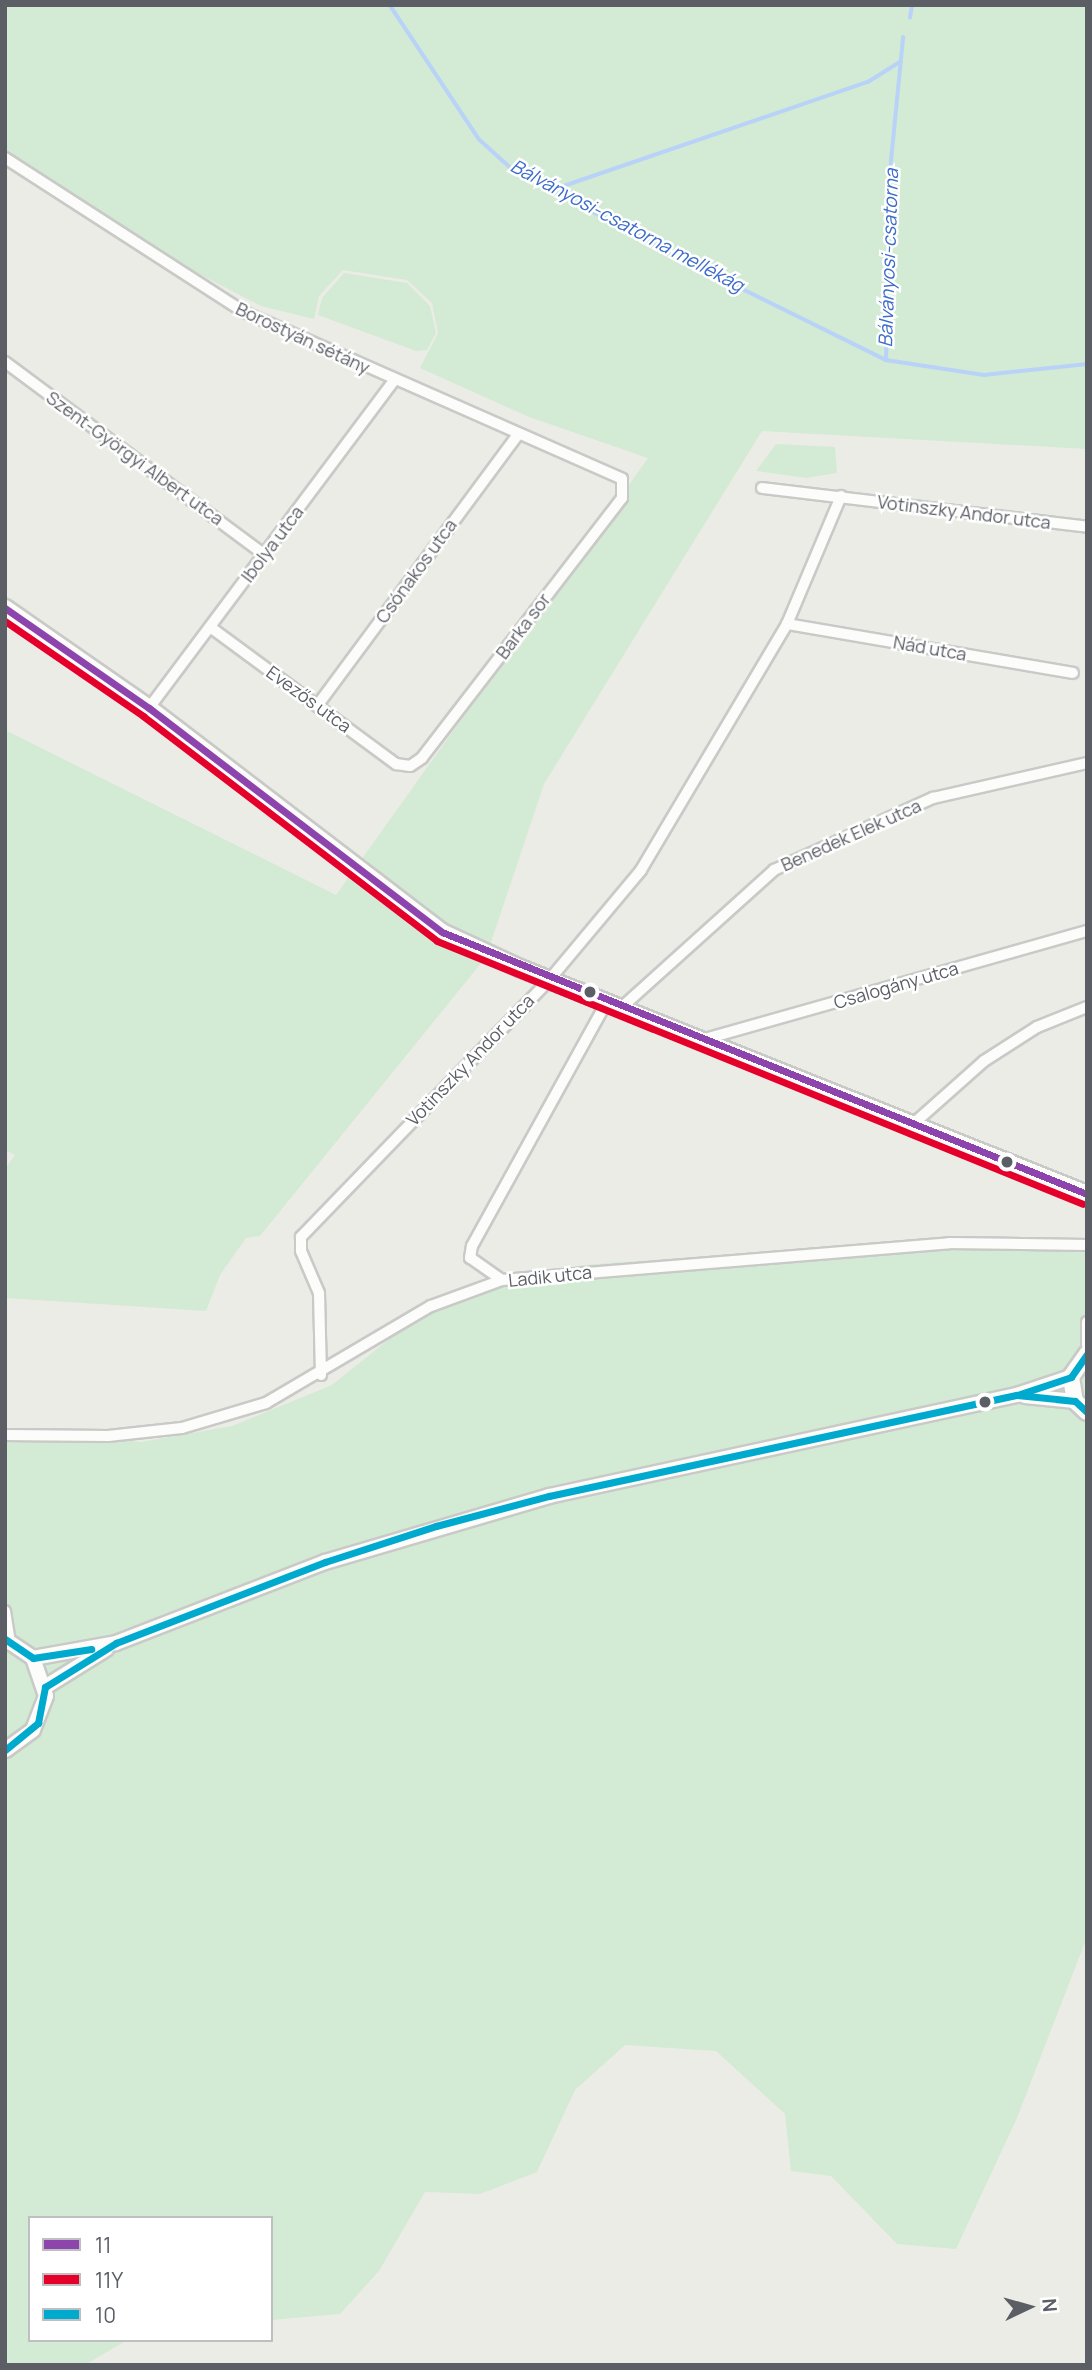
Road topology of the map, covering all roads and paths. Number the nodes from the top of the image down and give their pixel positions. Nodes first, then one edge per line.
1 (5, 158) edge
2 (5, 362) edge
3 (394, 380) junction
4 (517, 436) junction
5 (622, 479) joint
6 (762, 488) dead end
7 (841, 496) junction
8 (1087, 527) edge
9 (264, 554) junction
10 (5, 608) edge
11 (787, 624) junction
12 (210, 627) junction
13 (1073, 673) dead end
14 (317, 706) junction
15 (149, 708) junction
16 (1087, 763) edge
17 (410, 766) joint
18 (1087, 931) edge
19 (550, 979) junction
20 (615, 1004) junction
21 (1087, 1007) edge
22 (705, 1039) junction
23 (912, 1125) junction
24 (1087, 1194) edge
25 (1087, 1245) edge
26 (502, 1280) junction
27 (1087, 1322) edge
28 (1087, 1345) edge
29 (1087, 1354) edge
30 (321, 1375) junction
31 (1070, 1377) junction
32 (1017, 1395) junction
33 (1081, 1407) edge
34 (5, 1435) edge
35 (5, 1611) edge
36 (8, 1640) edge
37 (116, 1643) junction
38 (33, 1658) junction
39 (45, 1687) junction
40 (5, 1750) edge

1 - 3 street, Borostyán sétány
2 - 9 street, Szent-Györgyi Albert utca
3 - 4 street, Borostyán sétány
3 - 9 street, Ibolya utca
4 - 5 street, Borostyán sétány
4 - 14 street, Csónakos utca
5 - 17 street, Barka sor
6 - 7 street, Votinszky Andor utca
7 - 8 street, Votinszky Andor utca
7 - 11 street, Votinszky Andor utca
9 - 12 street, Ibolya utca
10 - 15 main road
11 - 13 street, Nád utca
11 - 19 street, Votinszky Andor utca
12 - 14 street, Evezős utca
12 - 15 street, Ibolya utca
14 - 17 street, Evezős utca
15 - 19 main road
16 - 20 street, Benedek Elek utca
18 - 22 street, Csalogány utca
19 - 20 main road
19 - 30 street, Votinszky Andor utca
20 - 22 main road
20 - 26 street, Benedek Elek utca
21 - 23 street
22 - 23 main road
23 - 24 main road
25 - 26 street, Ladik utca
26 - 30 street, Ladik utca
27 - 28 street
29 - 31 main road
30 - 34 street, Ladik utca
31 - 32 street
31 - 33 main road
32 - 33 street
32 - 37 street
35 - 36 street
36 - 38 street
37 - 38 street
37 - 39 street
38 - 39 street
39 - 40 street

